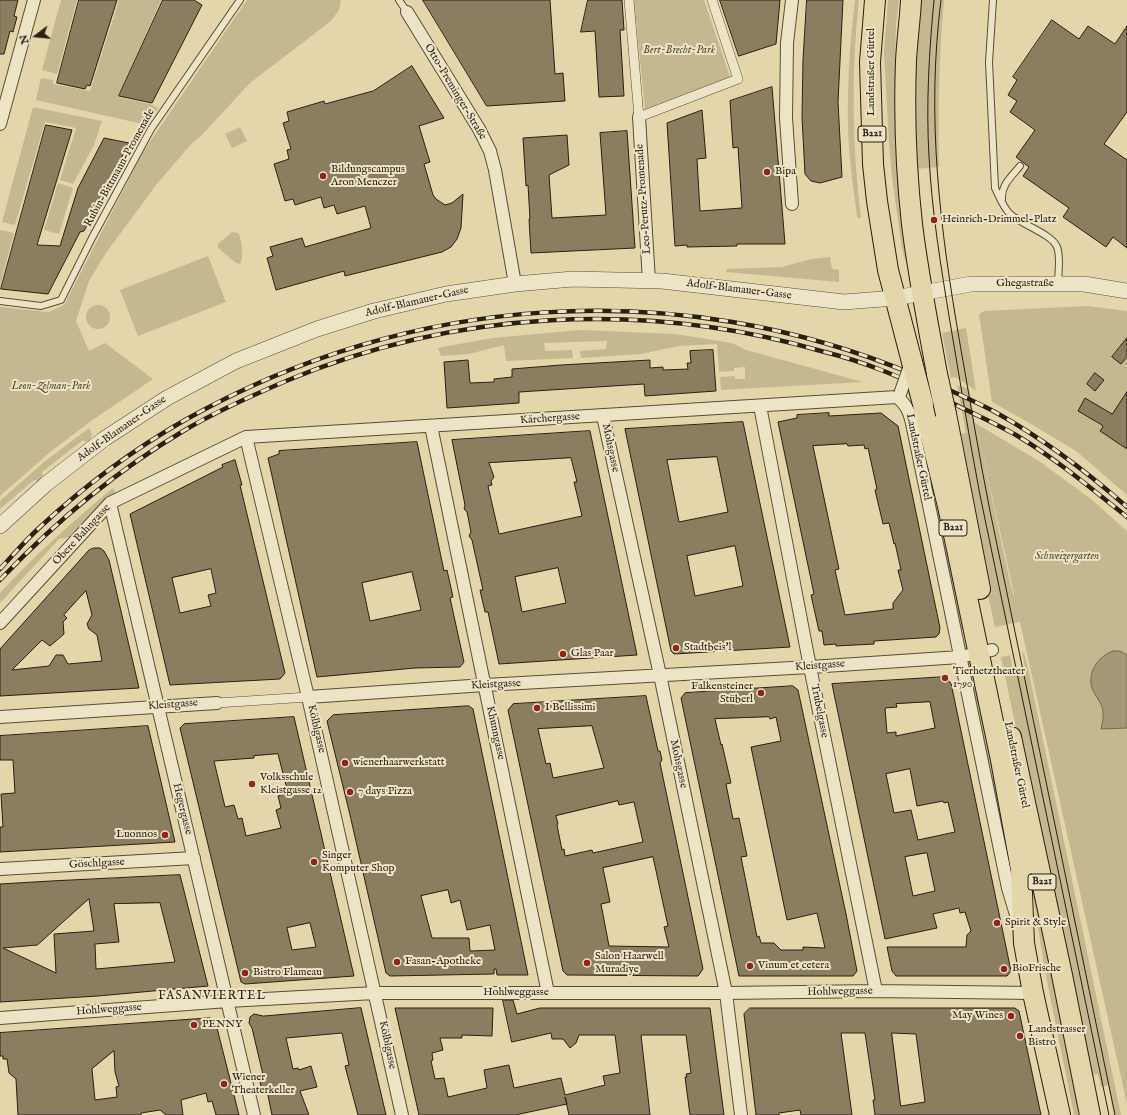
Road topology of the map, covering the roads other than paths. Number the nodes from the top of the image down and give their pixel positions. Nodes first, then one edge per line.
1 (34, 0) edge
2 (240, 0) edge
3 (399, 0) edge
4 (629, 0) edge
5 (712, 0) edge
6 (792, 0) edge
7 (875, 0) edge
8 (911, 0) edge
9 (993, 0) edge
10 (406, 12) joint
11 (2, 105) edge
12 (638, 117) junction
13 (0, 124) edge
14 (1020, 166) dead end
15 (1002, 202) junction
16 (792, 204) dead end
17 (649, 281) junction
18 (515, 284) junction
19 (1058, 284) junction
20 (1127, 291) edge
21 (923, 293) junction
22 (895, 298) junction
23 (0, 302) edge
24 (912, 362) junction
25 (899, 395) junction
26 (760, 406) junction
27 (603, 416) junction
28 (431, 426) junction
29 (246, 437) junction
30 (110, 503) junction
31 (0, 526) edge
32 (0, 624) edge
33 (986, 651) junction
34 (960, 657) junction
35 (810, 667) junction
36 (660, 675) junction
37 (485, 685) junction
38 (308, 697) junction
39 (217, 703) joint
40 (158, 706) junction
41 (0, 717) edge
42 (194, 858) junction
43 (0, 869) edge
44 (1024, 943) junction
45 (876, 991) junction
46 (375, 993) junction
47 (548, 993) junction
48 (726, 993) junction
49 (1033, 993) junction
50 (228, 1001) junction
51 (0, 1018) edge
52 (254, 1115) edge
53 (402, 1115) edge
54 (741, 1115) edge
55 (1060, 1115) edge
56 (1090, 1115) edge

1 - 11 street
2 - 23 lane, Rubin-Bittmann-Promenade
3 - 10 lane, Otto-Preminger-Straße
4 - 12 street
5 - 12 street
6 - 16 street
7 - 22 main road, Landstraßer Gürtel / B221
8 - 21 main road, B221
9 - 15 lane
10 - 18 street, Otto-Preminger-Straße
11 - 13 street
12 - 17 street, Leo-Perutz-Promenade
14 - 15 lane
15 - 19 lane
17 - 18 street, Adolf-Blamauer-Gasse
17 - 22 street, Adolf-Blamauer-Gasse
18 - 31 street, Adolf-Blamauer-Gasse
19 - 20 street, Ghegastraße
19 - 21 street, Ghegastraße
21 - 22 street
21 - 33 main road, Landstraßer Gürtel / B221, bridge
22 - 24 main road, B221
24 - 25 street, bridge
24 - 33 main road, Landstraßer Gürtel / B221, bridge
25 - 26 street, Kärchergasse
25 - 34 street, Landstraßer Gürtel
26 - 27 street, Kärchergasse
26 - 35 street, Trubelgasse
27 - 28 street, Kärchergasse
27 - 36 street, Mohsgasse
28 - 29 street, Kärchergasse
28 - 37 street, Khunngasse
29 - 30 street, Obere Bahngasse
29 - 38 street, Kölblgasse
30 - 32 street, Obere Bahngasse
30 - 40 street, Hegergasse
33 - 34 street, Kleistgasse
33 - 44 main road, Landstraßer Gürtel / B221
33 - 56 main road, Landstraßer Gürtel / B221
34 - 35 street, Kleistgasse
34 - 44 street, Landstraßer Gürtel
35 - 36 street, Kleistgasse
35 - 45 street, Trubelgasse
36 - 37 street, Kleistgasse
36 - 48 street, Mohsgasse
37 - 38 street, Kleistgasse
37 - 47 street, Khunngasse
38 - 39 street, Kleistgasse
38 - 46 street, Kölblgasse
39 - 40 street, Kleistgasse
40 - 41 street, Kleistgasse
40 - 42 street, Hegergasse
42 - 43 street, Göschlgasse
42 - 50 street, Hegergasse
44 - 49 main road, Landstraßer Gürtel / B221
45 - 48 street, Hohlweggasse
45 - 49 street, Hohlweggasse
46 - 47 street, Hohlweggasse
46 - 50 street, Hohlweggasse
46 - 53 street, Kölblgasse
47 - 48 street, Hohlweggasse
48 - 54 street, Mohsgasse
49 - 55 main road, Landstraßer Gürtel / B221
50 - 51 street, Hohlweggasse
50 - 52 street, Hegergasse

